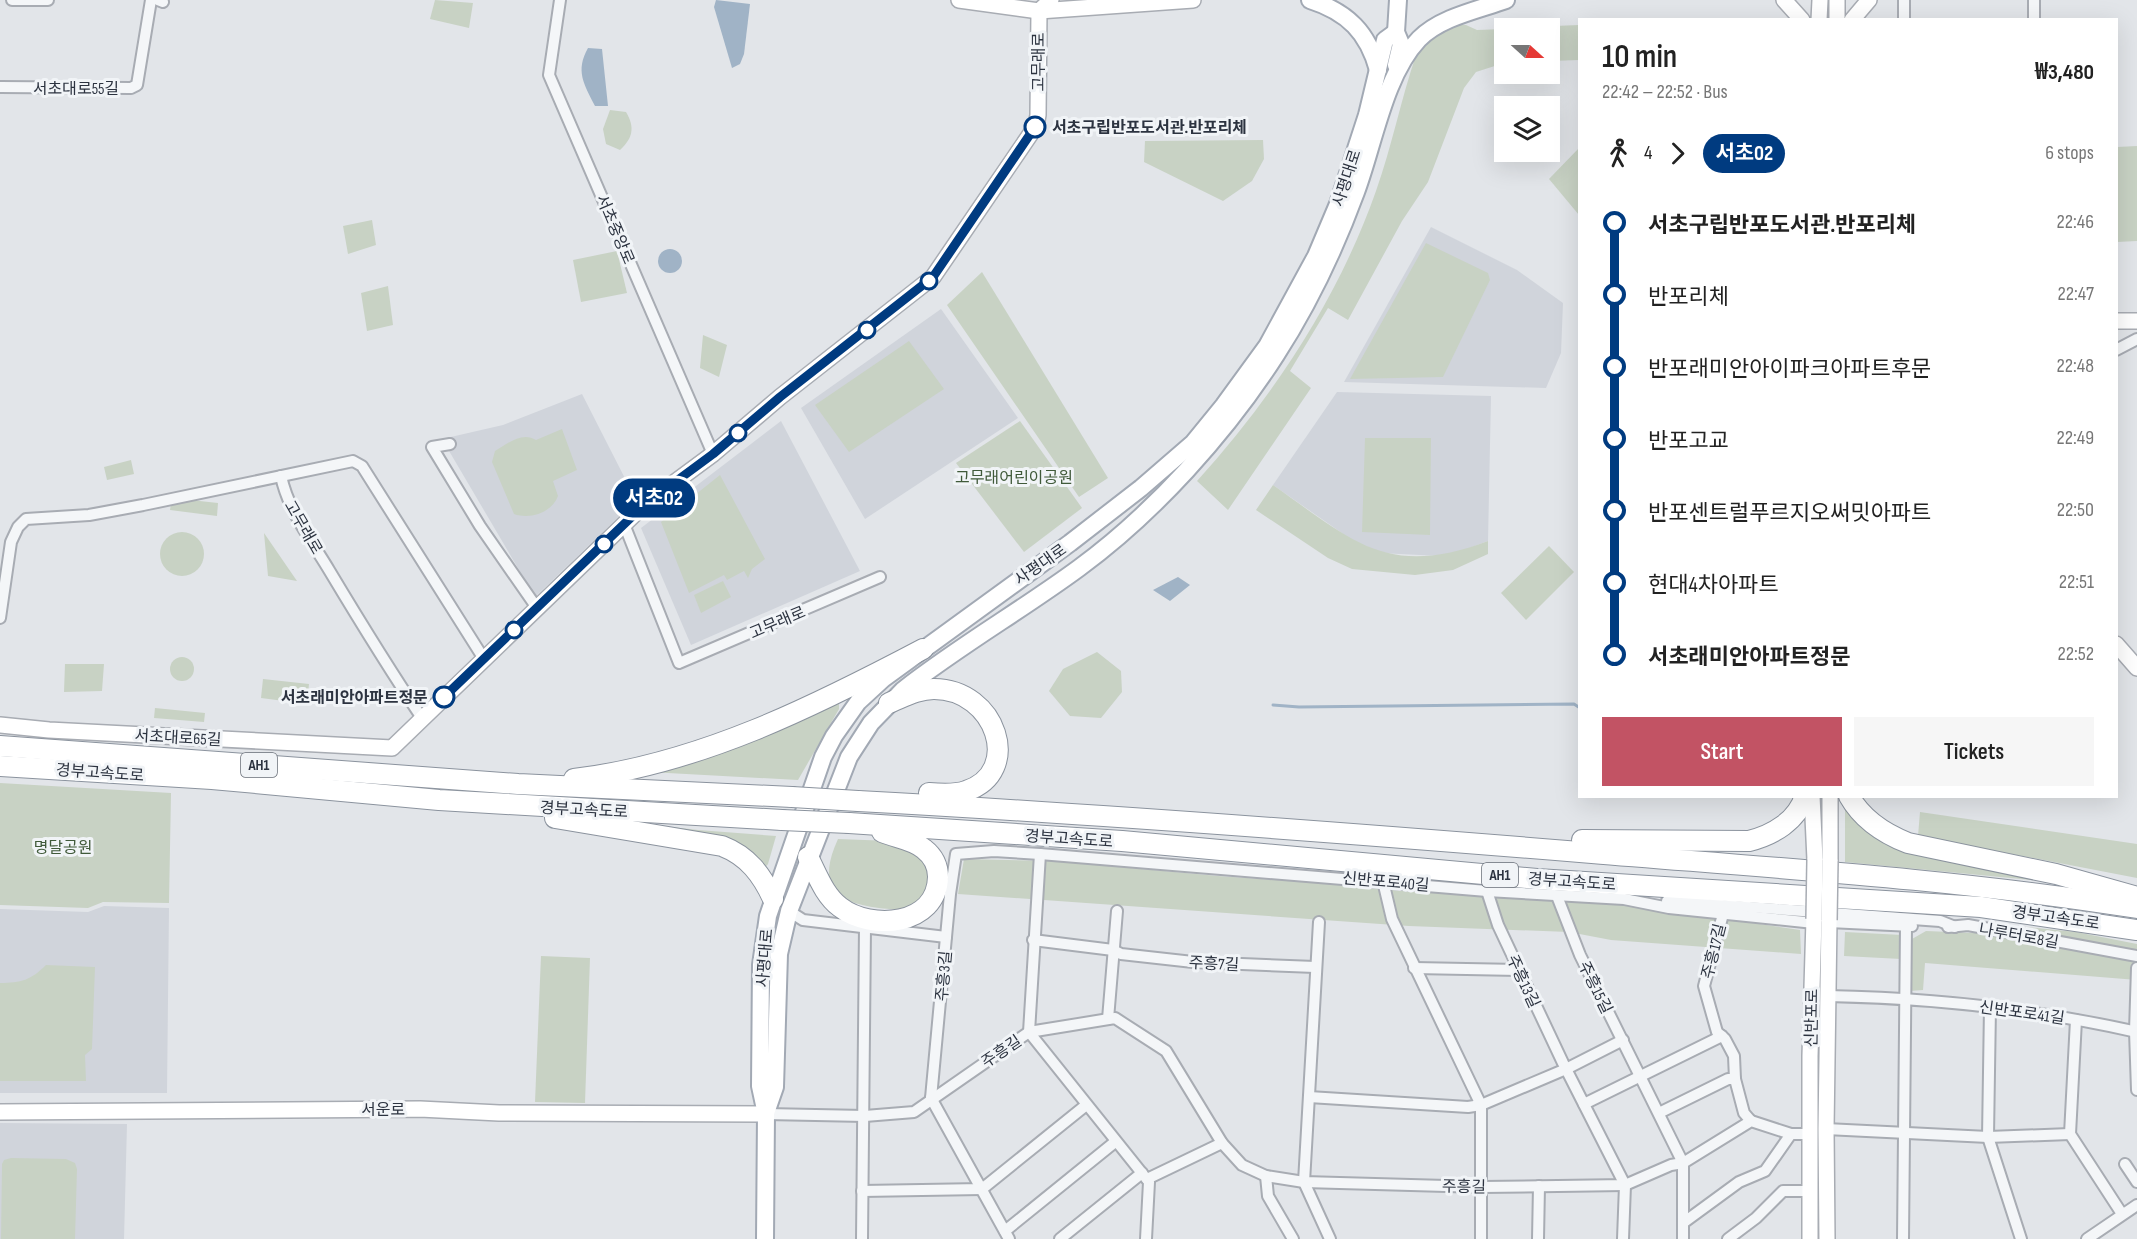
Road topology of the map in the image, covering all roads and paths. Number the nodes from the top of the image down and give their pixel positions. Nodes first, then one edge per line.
1 (12, 0) edge
2 (48, 0) edge
3 (151, 0) edge
4 (560, 0) edge
5 (959, 0) edge
6 (1051, 0) edge
7 (1193, 0) edge
8 (1310, 0) edge
9 (1398, 0) edge
10 (1506, 0) edge
11 (1784, 0) edge
12 (1820, 0) edge
13 (1837, 0) edge
14 (1869, 0) edge
15 (1904, 0) edge
16 (2034, 0) edge
17 (1039, 10) junction
18 (1800, 18) edge
19 (1819, 18) edge
20 (1837, 18) edge
21 (1854, 18) edge
22 (1904, 18) edge
23 (2034, 18) edge
24 (1396, 32) junction
25 (1378, 72) junction
26 (1390, 86) junction
27 (0, 87) edge
28 (1381, 117) junction
29 (2118, 321) edge
30 (2137, 321) edge
31 (2137, 339) edge
32 (2118, 349) edge
33 (450, 444) dead end
34 (713, 454) junction
35 (281, 476) junction
36 (624, 524) junction
37 (880, 577) dead end
38 (537, 608) junction
39 (0, 618) edge
40 (2118, 646) edge
41 (923, 649) junction
42 (484, 658) junction
43 (2137, 668) edge
44 (890, 703) junction
45 (422, 718) junction
46 (0, 725) edge
47 (0, 746) edge
48 (392, 748) joint
49 (0, 766) edge
50 (518, 784) junction
51 (1804, 798) edge
52 (1812, 798) edge
53 (1830, 798) edge
54 (1851, 798) edge
55 (439, 800) junction
56 (885, 802) junction
57 (856, 823) junction
58 (1459, 840) junction
59 (956, 854) joint
60 (1040, 854) junction
61 (808, 857) junction
62 (1822, 861) junction
63 (1383, 881) junction
64 (1487, 891) junction
65 (1557, 896) junction
66 (2137, 897) edge
67 (772, 899) junction
68 (1624, 899) junction
69 (2137, 909) edge
70 (1117, 910) dead end
71 (789, 911) junction
72 (1723, 914) junction
73 (1822, 921) junction
74 (1319, 922) dead end
75 (1906, 926) junction
76 (865, 927) junction
77 (1955, 927) junction
78 (2137, 930) edge
79 (946, 937) junction
80 (1033, 940) junction
81 (1113, 950) junction
82 (2137, 956) edge
83 (1315, 968) junction
84 (1414, 968) junction
85 (2137, 968) edge
86 (1519, 970) junction
87 (1828, 996) junction
88 (1906, 998) junction
89 (1990, 1007) junction
90 (1108, 1019) junction
91 (2076, 1020) junction
92 (2136, 1031) edge
93 (1029, 1032) junction
94 (1722, 1036) junction
95 (1623, 1040) junction
96 (1566, 1069) junction
97 (1641, 1076) junction
98 (1735, 1079) junction
99 (2137, 1090) edge
100 (1309, 1097) junction
101 (932, 1098) junction
102 (1584, 1104) junction
103 (1481, 1105) junction
104 (1085, 1106) junction
105 (0, 1112) edge
106 (1659, 1113) junction
107 (766, 1114) junction
108 (865, 1116) junction
109 (1751, 1121) junction
110 (1826, 1129) junction
111 (1903, 1133) junction
112 (1791, 1134) junction
113 (1810, 1134) junction
114 (2070, 1134) junction
115 (1988, 1137) junction
116 (1115, 1142) junction
117 (1222, 1143) junction
118 (1683, 1162) junction
119 (2125, 1164) dead end
120 (1144, 1176) junction
121 (1266, 1176) junction
122 (1304, 1182) junction
123 (2137, 1182) edge
124 (1625, 1185) junction
125 (1539, 1186) junction
126 (1482, 1187) junction
127 (982, 1189) junction
128 (862, 1191) junction
129 (1810, 1191) junction
130 (2137, 1205) edge
131 (2122, 1214) junction
132 (1683, 1223) junction
133 (1007, 1235) edge
134 (765, 1239) edge
135 (862, 1239) edge
136 (1060, 1239) edge
137 (1146, 1239) edge
138 (1293, 1239) edge
139 (1330, 1239) edge
140 (1481, 1239) edge
141 (1538, 1239) edge
142 (1623, 1239) edge
143 (1683, 1239) edge
144 (1728, 1239) edge
145 (1810, 1239) edge
146 (1827, 1239) edge
147 (1903, 1239) edge
148 (2021, 1239) edge
149 (2086, 1239) edge

1 - 2 street
3 - 27 street, 서초대로55길
4 - 34 street, 서초중앙로
5 - 17 street
6 - 17 street, 고무래로
7 - 17 street
8 - 25 main road
9 - 24 main road, 사평대로
10 - 26 main road
11 - 18 street
12 - 19 street
13 - 20 street
14 - 21 street
15 - 22 street
16 - 23 street
17 - 34 street, 고무래로
24 - 25 main road, 사평대로
24 - 26 main road, 사평대로
25 - 28 main road
25 - 41 main road, 사평대로
26 - 28 main road, 사평대로
28 - 44 main road, 사평대로
29 - 30 street
31 - 32 street
33 - 38 street
34 - 36 street, 고무래로
35 - 39 street
35 - 42 street, 고무래로
35 - 45 street, 고무래로
36 - 37 street, 고무래로
36 - 38 street, 고무래로
38 - 42 street, 고무래로
40 - 43 street
41 - 50 highway
41 - 67 main road, 사평대로
42 - 45 street, 고무래로
44 - 56 highway
44 - 61 main road, 사평대로
45 - 48 street, 고무래로
46 - 48 street, 서초대로65길
47 - 50 highway, 경부고속도로 / AH1
49 - 55 highway, 경부고속도로 / AH1
50 - 56 highway, 경부고속도로 / AH1, bridge
51 - 58 highway
52 - 62 street, 신반포로
53 - 62 street, 신반포로
54 - 66 highway
55 - 57 highway, 경부고속도로 / AH1, bridge
55 - 67 highway
56 - 58 highway, 경부고속도로 / AH1
57 - 61 highway
57 - 78 highway, 경부고속도로 / AH1
58 - 69 highway, 경부고속도로 / AH1
59 - 60 street, 신반포로40길
59 - 79 street, 주흥3길
60 - 63 street, 신반포로40길
60 - 80 street
61 - 71 main road, 사평대로
62 - 73 street, 신반포로, bridge
63 - 64 street, 신반포로40길
63 - 84 street
64 - 65 street, 신반포로40길
64 - 86 street, 주흥13길
65 - 68 street, 신반포로40길
65 - 95 street, 주흥15길
67 - 107 main road, 사평대로
68 - 72 street, 신반포로40길
68 - 77 street
70 - 81 street
71 - 76 street, 사평대로
71 - 107 main road, 사평대로
72 - 73 street, 신반포로40길
72 - 94 street, 주흥17길
73 - 75 street, 나루터로8길
73 - 87 street, 신반포로
73 - 113 street, 신반포로
74 - 83 street
75 - 77 street, 나루터로8길
75 - 88 street
76 - 79 street, 사평대로
76 - 108 street
77 - 82 street, 나루터로8길
79 - 101 street, 주흥3길
80 - 81 street, 주흥7길
80 - 93 street
81 - 83 street, 주흥7길
81 - 90 street
83 - 100 street
84 - 86 street
84 - 103 street
85 - 92 street
86 - 96 street, 주흥13길
87 - 88 street, 신반포로41길
87 - 110 street, 신반포로
88 - 89 street, 신반포로41길
88 - 111 street
89 - 91 street, 신반포로41길
89 - 115 street
90 - 93 street, 주흥길
90 - 117 street, 주흥길
91 - 92 street, 신반포로41길
91 - 114 street
92 - 99 street
93 - 101 street, 주흥길
93 - 104 street
94 - 97 street
94 - 98 street, 주흥17길
95 - 96 street
95 - 97 street, 주흥15길
96 - 102 street, 주흥13길
96 - 103 street
97 - 102 street
97 - 106 street, 주흥15길
98 - 106 street
98 - 109 street, 주흥17길
100 - 103 street
100 - 122 street
101 - 108 street, 주흥길
101 - 127 street
102 - 124 street, 주흥13길
103 - 126 street
104 - 116 street
104 - 127 street
105 - 107 street, 서운로
106 - 118 street, 주흥15길
107 - 108 street, 주흥길
107 - 134 main road, 사평대로
108 - 128 street
109 - 112 street
109 - 118 street, 주흥길
110 - 111 street
110 - 146 street, 신반포로
111 - 115 street
111 - 147 street
112 - 113 street
112 - 132 street
113 - 129 street, 신반포로
114 - 115 street
114 - 131 street
115 - 148 street
116 - 120 street
116 - 133 street
117 - 120 street
117 - 121 street, 주흥길
118 - 124 street, 주흥길
118 - 132 street
119 - 123 street
120 - 136 street
120 - 137 street
121 - 122 street, 주흥길
121 - 138 street
122 - 126 street, 주흥길
122 - 139 street
124 - 125 street, 주흥길
124 - 142 street
125 - 126 street, 주흥길
125 - 141 street
126 - 140 street
127 - 128 street
127 - 133 street
128 - 135 street
129 - 144 street
129 - 145 street, 신반포로
130 - 131 street
131 - 149 street
132 - 143 street

